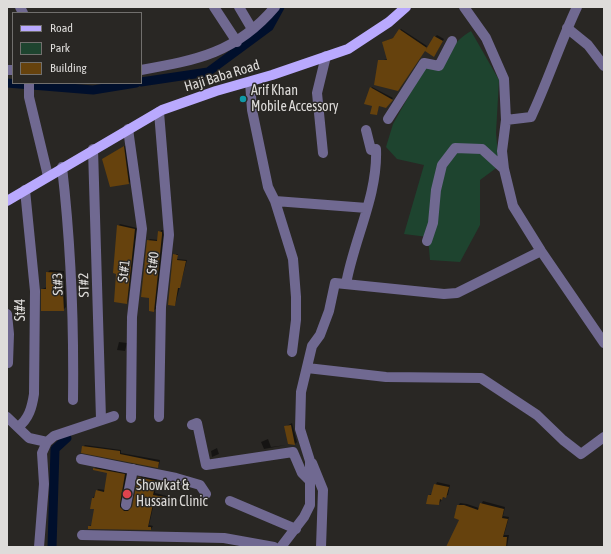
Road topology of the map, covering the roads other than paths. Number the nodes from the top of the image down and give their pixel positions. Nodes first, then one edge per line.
1 (214, 7) edge
2 (239, 7) edge
3 (275, 7) edge
4 (464, 7) edge
5 (577, 7) edge
6 (402, 9) edge
7 (567, 28) junction
8 (252, 29) junction
9 (452, 41) dead end
10 (237, 42) junction
11 (326, 56) junction
12 (604, 66) edge
13 (142, 70) edge
14 (250, 82) junction
15 (29, 84) edge
16 (159, 112) junction
17 (388, 119) dead end
18 (506, 120) junction
19 (128, 129) junction
20 (366, 130) dead end
21 (93, 149) junction
22 (323, 153) dead end
23 (62, 167) junction
24 (504, 169) junction
25 (48, 176) junction
26 (25, 190) junction
27 (7, 201) edge
28 (275, 201) junction
29 (367, 208) junction
30 (427, 241) dead end
31 (541, 251) junction
32 (346, 284) junction
33 (7, 314) edge
34 (604, 343) edge
35 (292, 352) dead end
36 (7, 363) edge
37 (307, 368) junction
38 (73, 400) dead end
39 (114, 416) dead end
40 (7, 417) edge
41 (159, 417) dead end
42 (131, 418) dead end
43 (101, 419) junction
44 (192, 425) dead end
45 (18, 427) junction
46 (604, 437) edge
47 (47, 442) junction
48 (309, 455) junction
49 (81, 459) dead end
50 (133, 469) junction
51 (310, 481) junction
52 (206, 494) dead end
53 (230, 501) dead end
54 (126, 505) dead end
55 (296, 528) junction
56 (82, 535) dead end
57 (39, 547) edge
58 (274, 547) edge
59 (281, 547) edge
60 (321, 547) edge

1 - 10 street
2 - 8 street
3 - 8 street
4 - 18 street
5 - 7 street
6 - 11 main road, Haji Baba Road
7 - 12 street
7 - 18 street
8 - 10 street
9 - 17 street
10 - 13 street
11 - 14 main road, Haji Baba Road
11 - 22 street
14 - 16 main road, Haji Baba Road
14 - 28 street
15 - 25 street
16 - 19 main road, Haji Baba Road
16 - 41 street, St#0
18 - 24 street
19 - 21 main road, Haji Baba Road
19 - 42 street, St#1
20 - 29 street
21 - 23 main road, Haji Baba Road
21 - 43 street, ST#2
23 - 25 main road, Haji Baba Road
23 - 38 street, St#3
24 - 30 street
24 - 31 street
25 - 26 main road, Haji Baba Road
26 - 27 main road, Haji Baba Road
26 - 45 street, St#4
28 - 29 street
28 - 35 street
29 - 32 street
31 - 32 street
31 - 34 street
32 - 37 street
33 - 36 street
37 - 46 street
37 - 48 street
39 - 43 street
40 - 45 street
43 - 47 street
44 - 51 street
45 - 47 street
47 - 57 street
48 - 51 street
48 - 60 street
49 - 50 street
50 - 52 street
50 - 54 street
51 - 55 street
53 - 55 street
55 - 59 street
56 - 58 street

